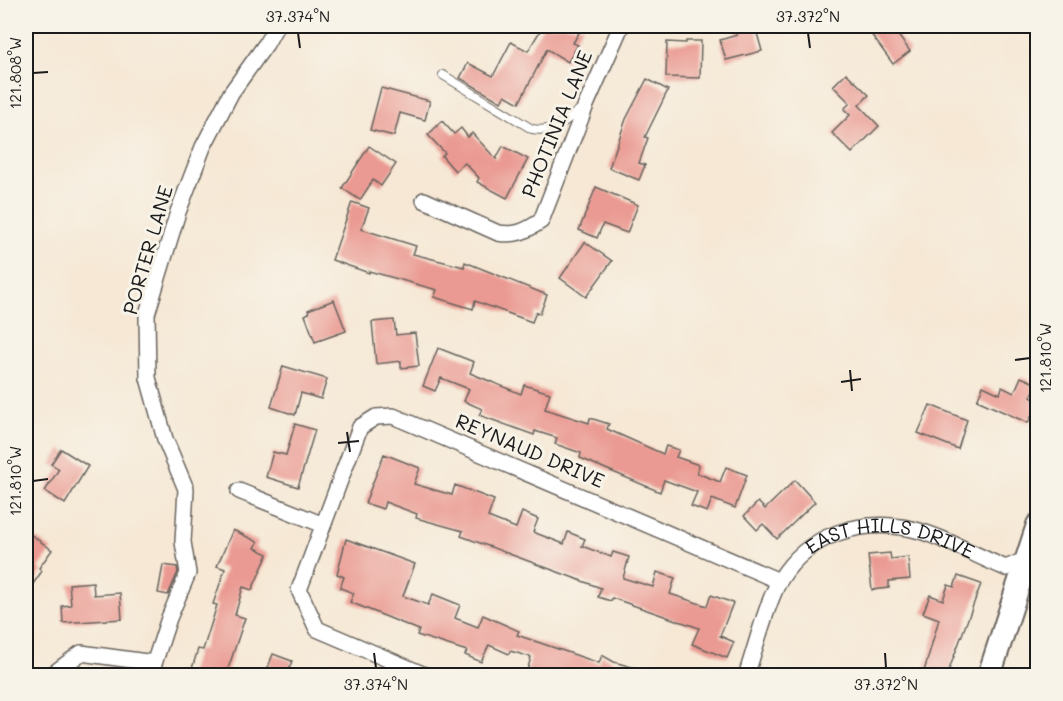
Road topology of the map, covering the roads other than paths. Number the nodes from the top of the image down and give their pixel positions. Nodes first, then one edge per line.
1 (276, 26) edge
2 (621, 26) edge
3 (443, 75) dead end
4 (586, 105) junction
5 (424, 200) dead end
6 (239, 491) dead end
7 (321, 524) junction
8 (1038, 525) edge
9 (1033, 556) edge
10 (779, 581) junction
11 (152, 669) edge
12 (50, 675) edge
13 (427, 675) edge
14 (746, 675) edge
15 (989, 675) edge

1 - 11 street, PORTER LANE
2 - 4 street, PHOTINIA LANE
3 - 4 lane
4 - 5 street, PHOTINIA LANE
6 - 7 street
7 - 10 street, REYNAUD DRIVE
7 - 13 street
8 - 9 street
9 - 10 street, EAST HILLS DRIVE
9 - 15 street
10 - 14 street, EAST HILLS DRIVE
11 - 12 street

